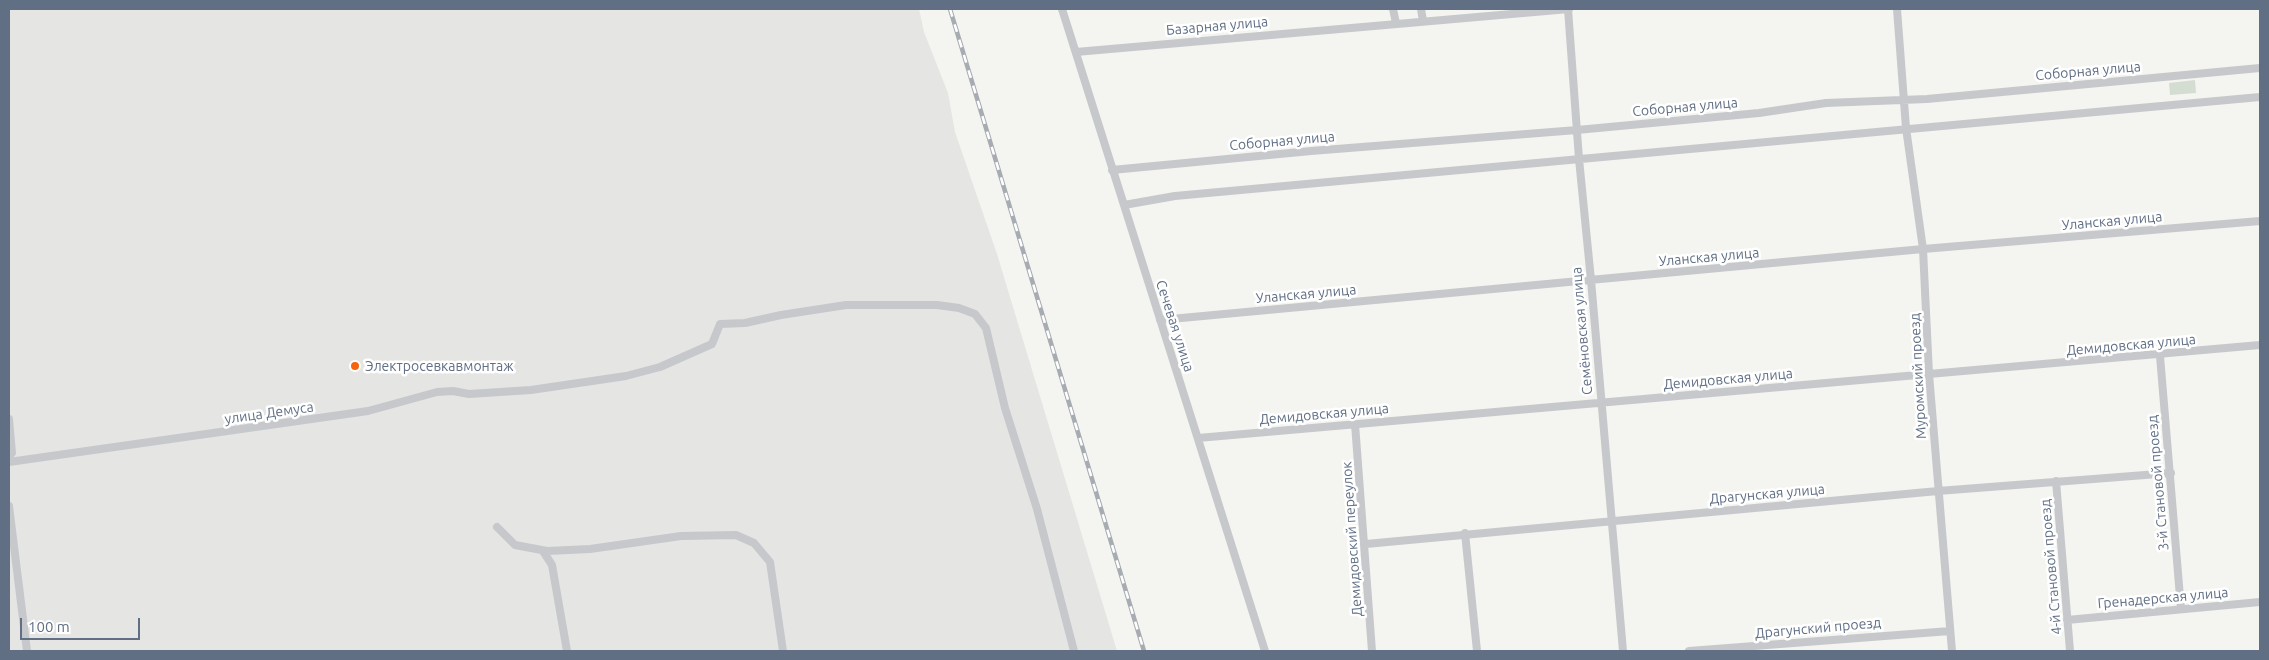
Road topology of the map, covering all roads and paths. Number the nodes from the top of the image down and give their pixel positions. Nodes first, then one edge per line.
1 (1062, 9) edge
2 (1393, 9) edge
3 (1422, 9) edge
4 (1568, 9) edge
5 (1897, 9) edge
6 (1423, 21) junction
7 (1396, 23) junction
8 (1076, 52) junction
9 (2260, 68) edge
10 (2260, 97) edge
11 (1904, 100) junction
12 (1906, 128) junction
13 (1577, 130) junction
14 (1579, 159) junction
15 (1112, 170) junction
16 (1124, 205) junction
17 (2260, 221) edge
18 (1923, 249) junction
19 (1591, 280) junction
20 (1160, 320) junction
21 (2260, 346) edge
22 (2160, 356) junction
23 (1929, 374) junction
24 (1601, 403) junction
25 (9, 419) edge
26 (1355, 424) junction
27 (1198, 438) junction
28 (9, 456) edge
29 (9, 462) edge
30 (2171, 473) junction
31 (2056, 482) junction
32 (1938, 491) junction
33 (9, 506) edge
34 (1611, 521) junction
35 (497, 527) dead end
36 (1465, 533) junction
37 (1366, 544) junction
38 (543, 551) junction
39 (2260, 602) edge
40 (2181, 609) junction
41 (2067, 620) junction
42 (1950, 631) junction
43 (27, 651) edge
44 (567, 651) edge
45 (783, 651) edge
46 (1074, 651) edge
47 (1265, 651) edge
48 (1372, 651) edge
49 (1476, 651) edge
50 (1623, 651) edge
51 (1689, 651) edge
52 (1952, 651) edge
53 (2070, 651) edge

1 - 8 street, Сечевая улица
2 - 7 street
3 - 6 street
4 - 6 street, Базарная улица
4 - 13 street, Семёновская улица
5 - 11 street, Муромский проезд
6 - 7 street, Базарная улица
7 - 8 street, Базарная улица
8 - 15 street, Сечевая улица
9 - 11 street, Соборная улица
10 - 12 street
11 - 12 street, Муромский проезд
11 - 13 street, Соборная улица
12 - 14 street
12 - 18 street, Муромский проезд
13 - 14 street, Семёновская улица
13 - 15 street, Соборная улица
14 - 16 street
14 - 19 street, Семёновская улица
15 - 16 street, Сечевая улица
16 - 20 street, Сечевая улица
17 - 18 street, Уланская улица
18 - 19 street, Уланская улица
18 - 23 street, Муромский проезд
19 - 20 street, Уланская улица
19 - 24 street, Семёновская улица
20 - 27 street, Сечевая улица
21 - 22 street, Демидовская улица
22 - 23 street, Демидовская улица
22 - 30 street, 3-й Становой проезд
23 - 24 street, Демидовская улица
23 - 32 street, Муромский проезд
24 - 26 street, Демидовская улица
24 - 34 street, Семёновская улица
25 - 28 street
26 - 27 street, Демидовская улица
26 - 37 street, Демидовский переулок
27 - 47 street, Сечевая улица
29 - 46 street, улица Демуса
30 - 31 street, Драгунская улица
30 - 40 street, 3-й Становой проезд
31 - 32 street, Драгунская улица
31 - 41 street, 4-й Становой проезд
32 - 34 street, Драгунская улица
32 - 42 street, Муромский проезд
33 - 43 street
34 - 36 street, Драгунская улица
34 - 50 street, Семёновская улица
35 - 38 street
36 - 37 street, Драгунская улица
36 - 49 street
37 - 48 street, Демидовский переулок
38 - 44 street
38 - 45 street
39 - 40 street, Гренадерская улица
40 - 41 street, Гренадерская улица
41 - 53 street, 4-й Становой проезд
42 - 51 street, Драгунский проезд
42 - 52 street, Муромский проезд

